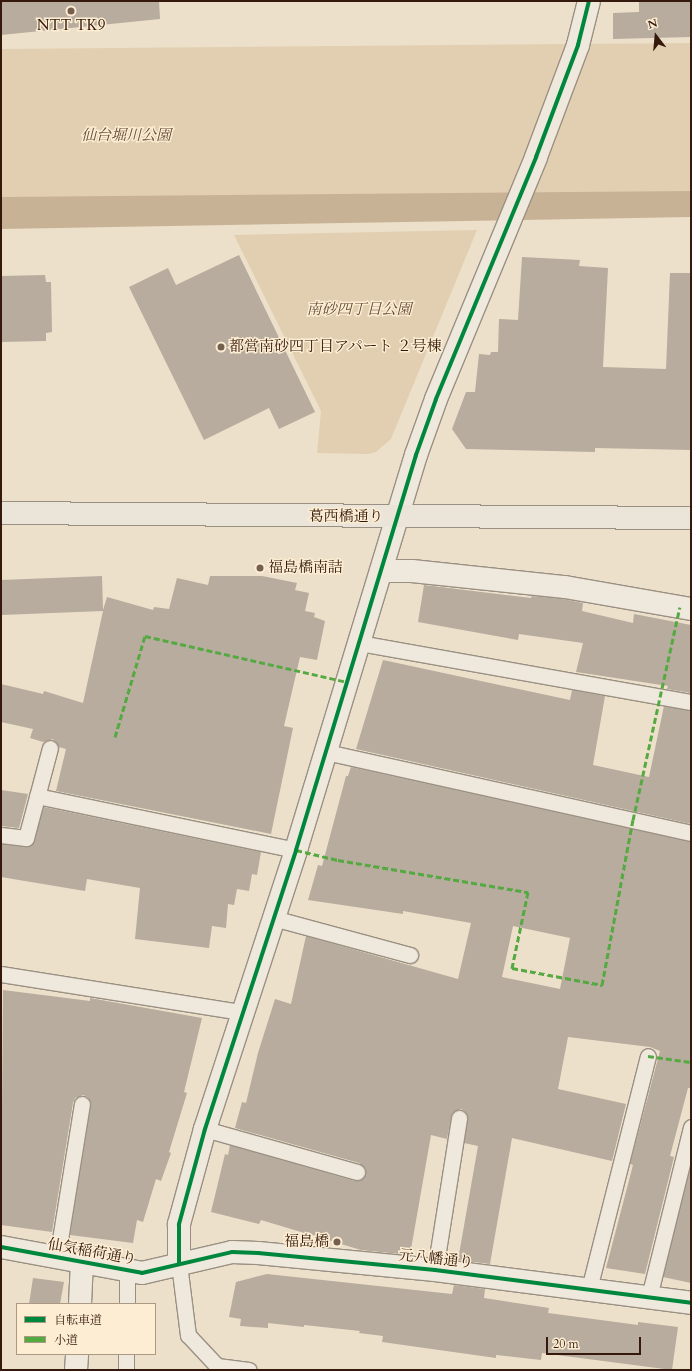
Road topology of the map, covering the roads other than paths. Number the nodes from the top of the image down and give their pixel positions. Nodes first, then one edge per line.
1 (589, 1) edge
2 (1, 514) edge
3 (398, 517) junction
4 (691, 518) edge
5 (381, 571) junction
6 (691, 608) edge
7 (359, 643) junction
8 (691, 702) edge
9 (50, 748) dead end
10 (326, 752) junction
11 (37, 796) junction
12 (691, 832) edge
13 (1, 835) edge
14 (296, 850) junction
15 (273, 918) junction
16 (410, 955) dead end
17 (1, 974) edge
18 (242, 1012) junction
19 (648, 1056) dead end
20 (82, 1104) dead end
21 (459, 1118) dead end
22 (691, 1127) edge
23 (205, 1129) junction
24 (357, 1172) dead end
25 (1, 1247) edge
26 (57, 1258) junction
27 (82, 1262) junction
28 (179, 1264) junction
29 (127, 1270) junction
30 (435, 1270) junction
31 (589, 1289) junction
32 (649, 1297) junction
33 (80, 1303) edge
34 (127, 1303) edge
35 (691, 1303) edge
36 (77, 1355) edge
37 (126, 1355) edge
38 (76, 1370) edge
39 (126, 1370) edge
40 (244, 1370) edge

1 - 3 street
2 - 3 main road, 葛西橋通り
3 - 4 main road, 葛西橋通り
3 - 5 street
5 - 6 street
5 - 7 street
7 - 8 lane
7 - 10 street
9 - 11 lane
10 - 12 lane
10 - 14 street
11 - 13 lane
11 - 14 lane
14 - 15 street
15 - 16 lane
15 - 18 street
17 - 18 lane
18 - 23 street
19 - 31 lane
20 - 26 lane
21 - 30 lane
22 - 32 lane
23 - 24 lane
23 - 28 street
25 - 26 street, 仙気稲荷通り
26 - 27 street, 仙気稲荷通り
27 - 29 street, 仙気稲荷通り
27 - 33 street
28 - 29 street, 仙気稲荷通り
28 - 30 street, 元八幡通り
28 - 40 lane
29 - 34 lane
30 - 31 street, 元八幡通り
31 - 32 street, 元八幡通り
32 - 35 street, 元八幡通り
36 - 38 street
37 - 39 lane

